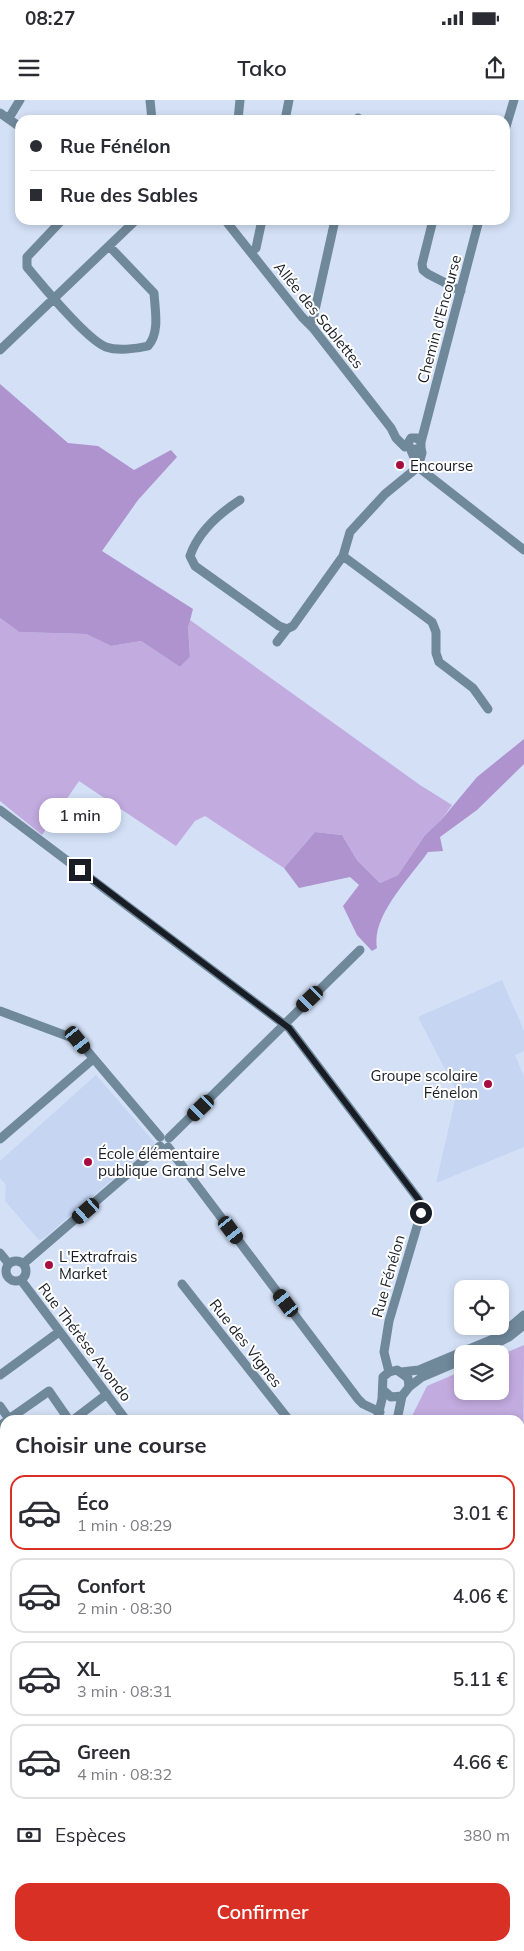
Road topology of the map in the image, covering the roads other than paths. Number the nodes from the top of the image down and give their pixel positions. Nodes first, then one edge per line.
1 (20, 100) edge
2 (150, 100) edge
3 (240, 100) edge
4 (290, 100) edge
5 (514, 100) edge
6 (0, 113) edge
7 (152, 115) edge
8 (238, 115) edge
9 (286, 115) edge
10 (510, 115) edge
11 (9, 118) junction
12 (15, 123) edge
13 (57, 225) edge
14 (131, 225) edge
15 (229, 225) edge
16 (261, 225) edge
17 (334, 225) edge
18 (432, 225) edge
19 (478, 225) edge
20 (110, 247) junction
21 (251, 252) junction
22 (461, 291) junction
23 (53, 298) junction
24 (309, 324) junction
25 (0, 350) edge
26 (415, 444) junction
27 (418, 467) junction
28 (240, 500) dead end
29 (524, 550) edge
30 (343, 556) junction
31 (287, 628) junction
32 (278, 642) dead end
33 (488, 709) dead end
34 (0, 810) edge
35 (360, 950) dead end
36 (0, 1011) edge
37 (284, 1024) junction
38 (93, 1059) junction
39 (0, 1139) edge
40 (165, 1142) junction
41 (0, 1253) edge
42 (9, 1264) junction
43 (23, 1264) junction
44 (4, 1280) edge
45 (22, 1280) junction
46 (182, 1284) dead end
47 (524, 1315) edge
48 (524, 1325) edge
49 (59, 1332) junction
50 (493, 1345) edge
51 (454, 1363) edge
52 (389, 1372) junction
53 (401, 1372) junction
54 (0, 1375) edge
55 (409, 1386) junction
56 (383, 1390) junction
57 (107, 1394) junction
58 (402, 1396) junction
59 (14, 1415) edge
60 (65, 1415) edge
61 (80, 1415) edge
62 (122, 1415) edge
63 (285, 1415) edge
64 (377, 1415) edge
65 (378, 1415) edge
66 (398, 1415) edge

1 - 11 street
2 - 7 street
3 - 8 street
4 - 9 street
5 - 10 street
6 - 11 street
11 - 12 street
13 - 23 street
14 - 20 street
15 - 21 street, Allée des Sablettes
16 - 21 street
17 - 24 street
18 - 22 street
19 - 22 street, Chemin d'Encourse
20 - 23 street
20 - 23 street
21 - 24 street, Allée des Sablettes
22 - 26 street, Chemin d'Encourse
23 - 25 street
24 - 26 street, Allée des Sablettes
26 - 27 street
27 - 29 street
27 - 30 street
28 - 31 street
30 - 31 street
30 - 33 street
31 - 32 street
34 - 37 street
35 - 37 street
36 - 38 street
37 - 40 street
37 - 52 street, Rue Fénélon
38 - 39 street
38 - 40 street
40 - 43 street
40 - 64 street
41 - 42 street
42 - 43 street
42 - 44 street
43 - 45 street
44 - 45 street
45 - 49 street, Rue Thérèse Avondo
46 - 63 street, Rue des Vignes
47 - 53 street
48 - 50 street
49 - 54 street
49 - 57 street, Rue Thérèse Avondo
51 - 55 street
52 - 53 street
52 - 56 street
53 - 55 street
55 - 58 street
56 - 58 street
56 - 65 street
57 - 61 street
57 - 62 street, Rue Thérèse Avondo
58 - 66 street
59 - 60 street

